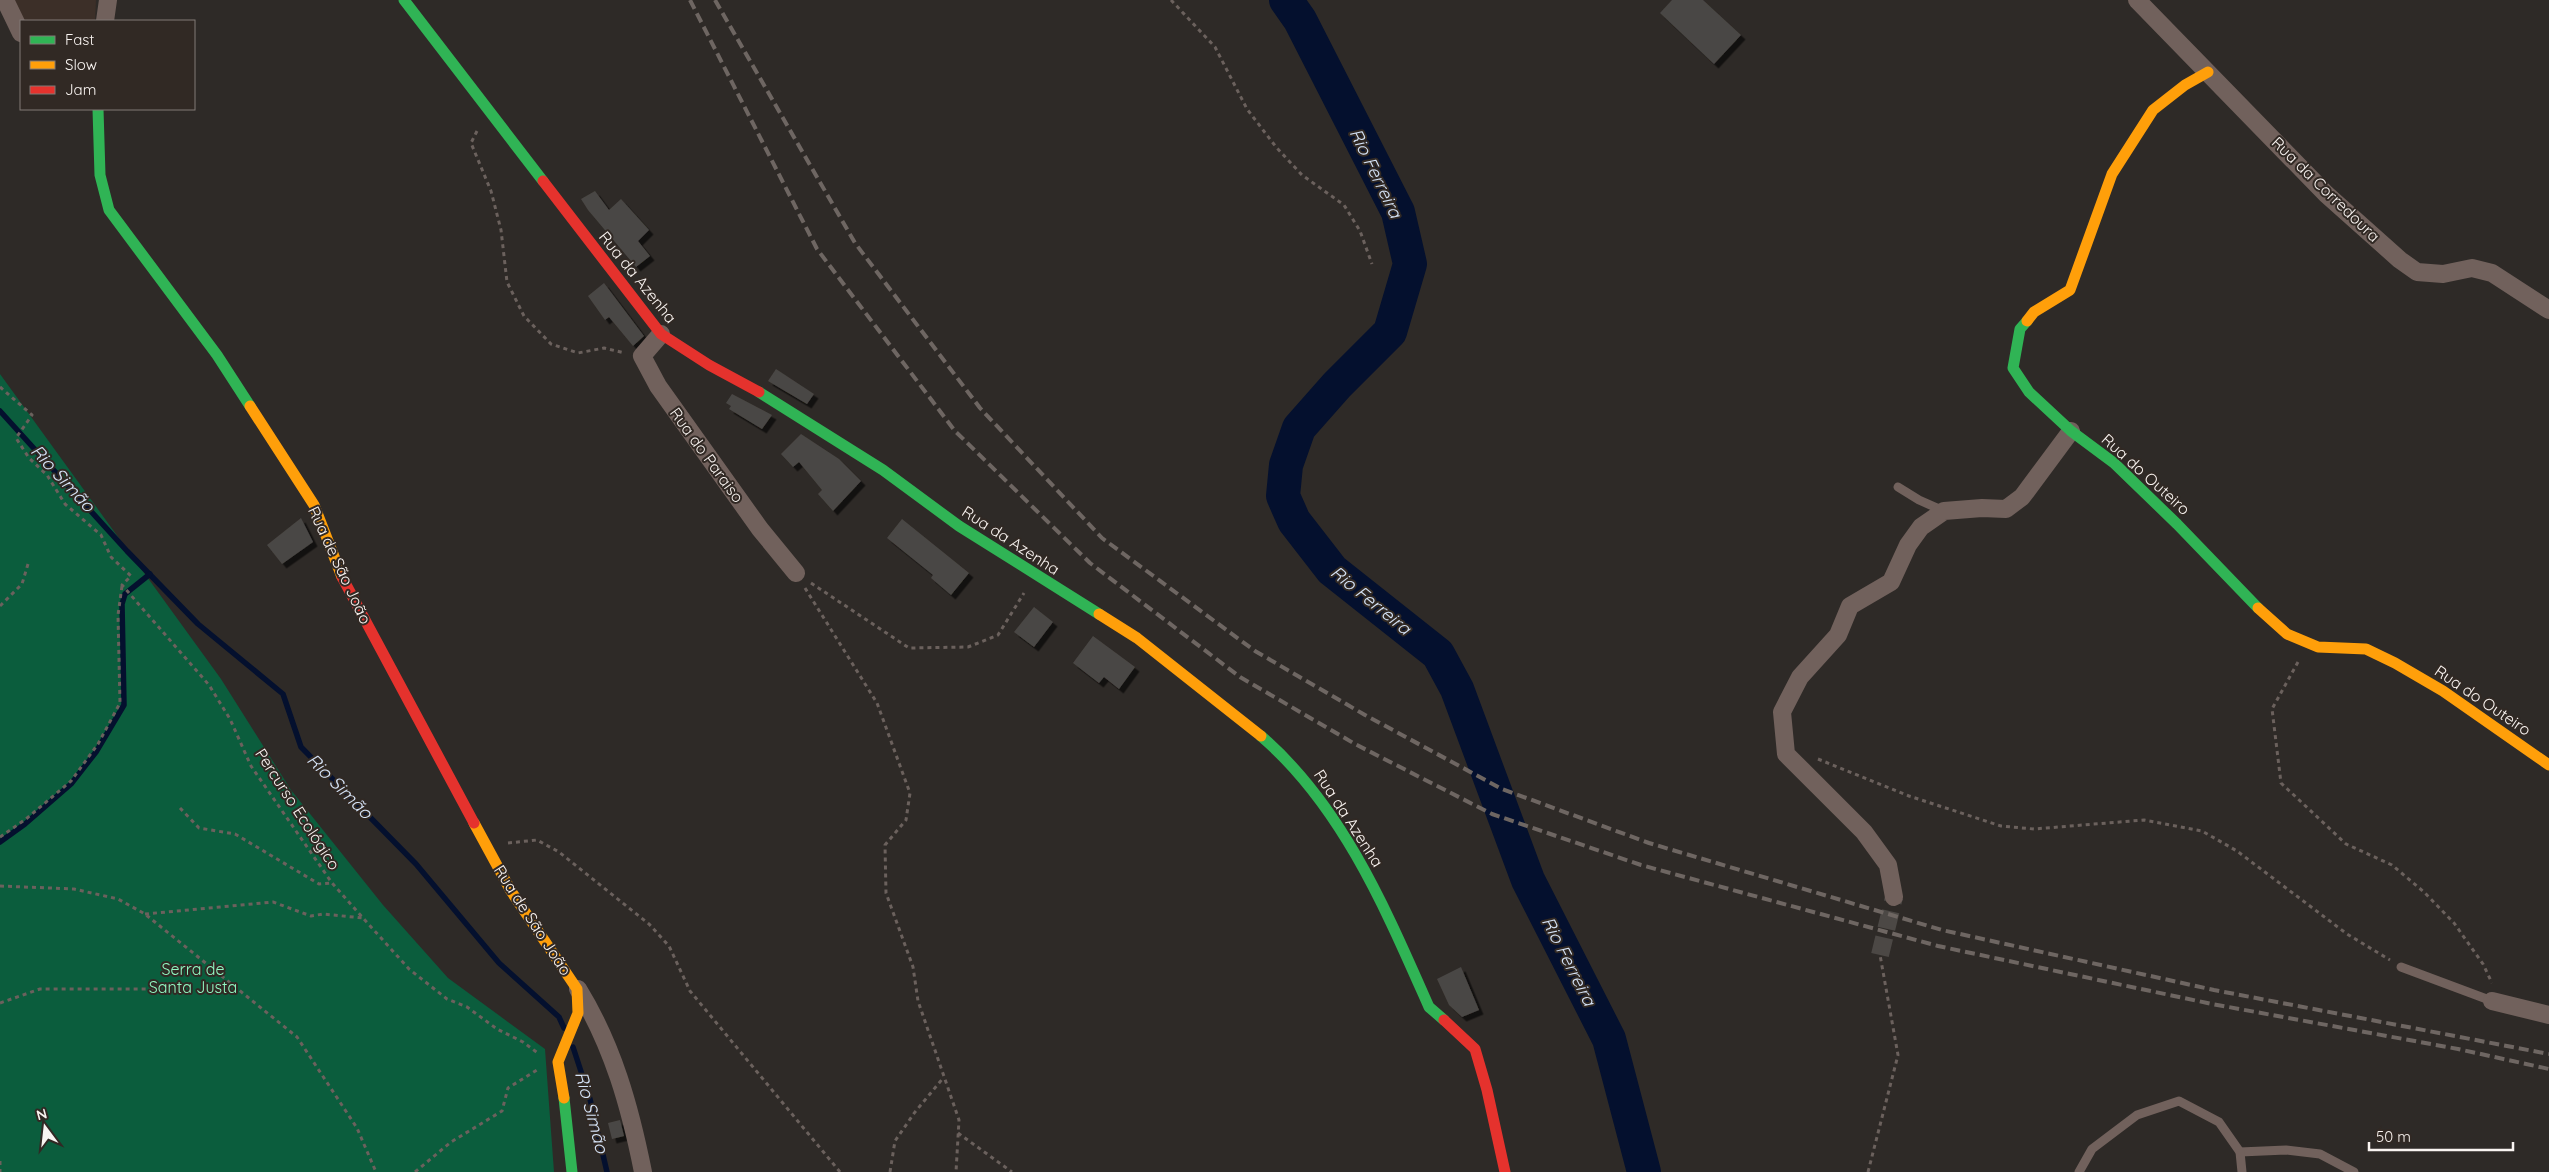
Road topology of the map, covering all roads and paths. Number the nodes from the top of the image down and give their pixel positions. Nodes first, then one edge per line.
1 (4, 0) edge
2 (108, 0) edge
3 (404, 0) edge
4 (1171, 0) edge
5 (2137, 0) edge
6 (105, 20) edge
7 (20, 30) edge
8 (2208, 72) junction
9 (98, 110) edge
10 (487, 110) junction
11 (1372, 264) dead end
12 (2549, 310) edge
13 (661, 334) junction
14 (642, 356) junction
15 (0, 387) edge
16 (2071, 431) junction
17 (1898, 487) dead end
18 (1944, 511) junction
19 (28, 564) dead end
20 (796, 573) junction
21 (1034, 575) junction
22 (122, 586) junction
23 (0, 606) edge
24 (2308, 643) junction
25 (1812, 756) dead end
26 (2549, 765) edge
27 (180, 808) dead end
28 (0, 837) edge
29 (504, 844) dead end
30 (332, 884) junction
31 (0, 886) edge
32 (1894, 897) tunnel mouth
33 (145, 914) junction
34 (362, 918) junction
35 (1880, 955) tunnel mouth
36 (2401, 967) joint
37 (165, 989) dead end
38 (577, 989) junction
39 (2492, 1001) junction
40 (0, 1003) edge
41 (2549, 1015) edge
42 (558, 1058) junction
43 (540, 1069) dead end
44 (944, 1077) junction
45 (958, 1134) junction
46 (2240, 1152) junction
47 (0, 1161) edge
48 (0, 1172) edge
49 (376, 1172) edge
50 (415, 1172) edge
51 (572, 1172) edge
52 (643, 1172) edge
53 (840, 1172) edge
54 (890, 1172) edge
55 (956, 1172) edge
56 (1012, 1172) edge
57 (1505, 1172) edge
58 (1868, 1172) edge
59 (2079, 1172) edge
60 (2242, 1172) edge
61 (2354, 1172) edge

1 - 7 street
2 - 6 street
3 - 10 street, Rua da Azenha
4 - 11 path
5 - 8 street, Rua da Corredoura
8 - 12 street, Rua da Corredoura
8 - 16 street, Rua do Outeiro
9 - 38 street, Rua de São João
10 - 13 street, Rua da Azenha
10 - 14 path
13 - 14 street
13 - 21 street, Rua da Azenha
14 - 20 street, Rua do Paraiso
15 - 22 path
16 - 18 street
16 - 24 street, Rua do Outeiro
17 - 18 lane
18 - 32 street
19 - 23 path
20 - 21 path
20 - 44 path
21 - 57 street, Rua da Azenha
22 - 28 path
22 - 30 path, Percurso Ecológico
24 - 26 street, Rua do Outeiro
24 - 39 path
25 - 36 path
27 - 30 path
29 - 53 path
30 - 34 path, Percurso Ecológico
31 - 33 path
33 - 34 path
33 - 49 path
34 - 42 path, Percurso Ecológico
35 - 58 path
36 - 39 lane
37 - 40 path
38 - 42 street, Rua de São João
38 - 52 street
39 - 41 street
42 - 51 street
43 - 50 path
44 - 45 path
44 - 54 path
45 - 55 path
45 - 56 path
46 - 59 lane
46 - 60 lane
46 - 61 lane
47 - 48 path

